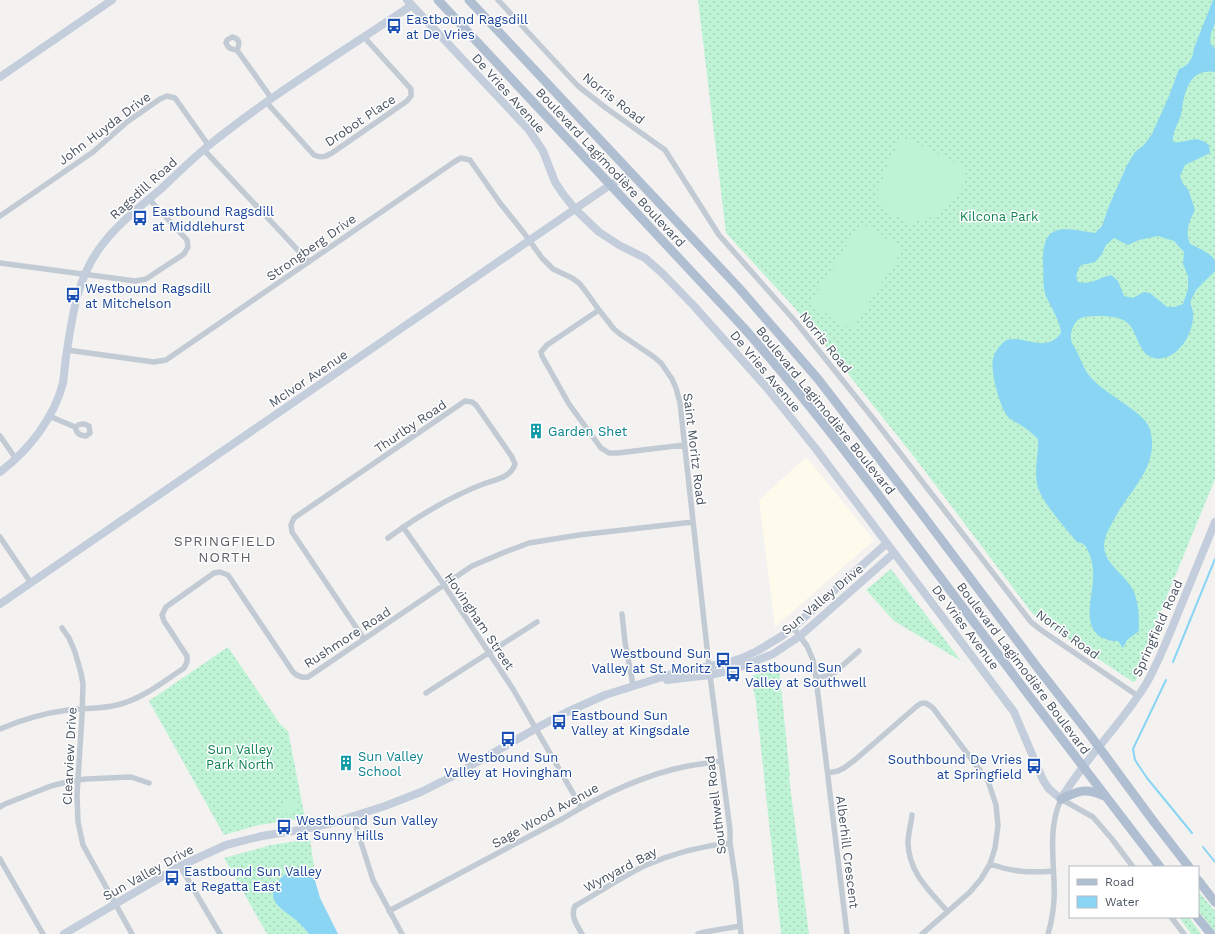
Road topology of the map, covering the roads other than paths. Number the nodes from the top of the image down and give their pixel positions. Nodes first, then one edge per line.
1 (112, 0) edge
2 (438, 0) edge
3 (469, 0) edge
4 (498, 0) edge
5 (410, 2) edge
6 (364, 37) junction
7 (237, 50) dead end
8 (0, 76) edge
9 (269, 101) junction
10 (206, 148) junction
11 (631, 174) junction
12 (610, 185) junction
13 (149, 199) junction
14 (575, 209) junction
15 (0, 216) edge
16 (530, 241) junction
17 (0, 262) edge
18 (309, 262) junction
19 (84, 274) junction
20 (599, 310) junction
21 (67, 350) junction
22 (49, 416) junction
23 (75, 427) dead end
24 (0, 436) edge
25 (684, 446) junction
26 (16, 459) junction
27 (0, 472) edge
28 (693, 522) junction
29 (1215, 522) edge
30 (403, 527) junction
31 (0, 537) edge
32 (388, 538) dead end
33 (887, 543) junction
34 (894, 553) junction
35 (30, 583) junction
36 (444, 585) junction
37 (0, 604) edge
38 (622, 614) dead end
39 (537, 622) dead end
40 (793, 627) junction
41 (62, 628) dead end
42 (800, 636) junction
43 (364, 639) junction
44 (859, 651) dead end
45 (488, 653) junction
46 (710, 670) junction
47 (816, 678) junction
48 (633, 685) junction
49 (426, 693) dead end
50 (1138, 696) junction
51 (82, 709) junction
52 (0, 729) edge
53 (536, 729) junction
54 (1098, 746) junction
55 (721, 761) junction
56 (1082, 767) junction
57 (828, 773) junction
58 (78, 780) junction
59 (149, 783) dead end
60 (1106, 797) junction
61 (1061, 799) junction
62 (0, 807) edge
63 (581, 807) junction
64 (912, 815) dead end
65 (353, 817) junction
66 (730, 843) junction
67 (0, 859) edge
68 (990, 864) junction
69 (180, 866) junction
70 (1132, 866) edge
71 (1159, 866) edge
72 (1187, 866) edge
73 (1053, 871) junction
74 (1199, 881) edge
75 (1215, 902) edge
76 (115, 904) junction
77 (389, 911) junction
78 (947, 911) junction
79 (1172, 918) edge
80 (1198, 918) edge
81 (740, 926) junction
82 (43, 934) edge
83 (64, 934) edge
84 (132, 934) edge
85 (220, 934) edge
86 (402, 934) edge
87 (582, 934) edge
88 (698, 934) edge
89 (741, 934) edge
90 (847, 934) edge
91 (922, 934) edge
92 (1048, 934) edge
93 (1184, 934) edge
94 (1211, 934) edge

1 - 8 street
2 - 12 main road, Boulevard Lagimodière Boulevard
3 - 11 main road, Boulevard Lagimodière Boulevard
4 - 50 street, Norris Road
5 - 6 street, Ragsdill Road
5 - 14 street, De Vries Avenue
6 - 9 street, Ragsdill Road
6 - 9 street, Drobot Place
7 - 9 street
9 - 10 street, Ragsdill Road
10 - 13 street, Ragsdill Road
10 - 15 street, John Huyda Drive
10 - 18 street
11 - 12 street, McIvor Avenue
11 - 54 main road, Boulevard Lagimodière Boulevard
12 - 14 street, McIvor Avenue
12 - 56 main road, Boulevard Lagimodière Boulevard
13 - 19 street, Ragsdill Road
13 - 19 street
14 - 16 street, McIvor Avenue
14 - 33 street, De Vries Avenue
16 - 18 street, Strongberg Drive
16 - 20 street, Saint Moritz Road
16 - 35 street, McIvor Avenue
17 - 19 street
18 - 21 street, Strongberg Drive
19 - 21 street, Ragsdill Road
20 - 25 street, Saint Moritz Road
20 - 25 street
21 - 22 street, Ragsdill Road
22 - 23 street
22 - 26 street, Ragsdill Road
24 - 26 street
25 - 28 street, Saint Moritz Road
26 - 27 street, Ragsdill Road
28 - 36 street, Rushmore Road
28 - 46 street, Saint Moritz Road
29 - 50 street, Springfield Road
30 - 32 street, Thurlby Road
30 - 36 street, Hovingham Street
30 - 43 street, Thurlby Road
31 - 35 street
33 - 34 street, De Vries Avenue
33 - 40 street, Sun Valley Drive
34 - 42 street, Sun Valley Drive
34 - 61 street, De Vries Avenue
35 - 37 street, McIvor Avenue
36 - 43 street, Rushmore Road
36 - 45 street, Hovingham Street
38 - 48 street
39 - 45 street
40 - 42 street, Alberhill Crescent
40 - 46 street, Sun Valley Drive
41 - 51 street, Clearview Drive
42 - 46 street, Sun Valley Drive
42 - 47 street, Alberhill Crescent
43 - 51 street, Rushmore Road
44 - 47 street
45 - 49 street
45 - 53 street, Hovingham Street
46 - 48 street, Sun Valley Drive
46 - 55 street, Southwell Road
47 - 57 street, Alberhill Crescent
48 - 53 street, Sun Valley Drive
50 - 54 street, Springfield Road
51 - 52 street
51 - 58 street, Clearview Drive
53 - 63 street, Hovingham Street
53 - 65 street, Sun Valley Drive
54 - 56 street, Springfield Road
54 - 72 main road, Boulevard Lagimodière Boulevard
55 - 63 street, Sage Wood Avenue
55 - 66 street, Southwell Road
56 - 60 main road, Boulevard Lagimodière Boulevard
56 - 61 street, Springfield Road
57 - 68 street
57 - 90 street, Alberhill Crescent
58 - 59 street
58 - 62 street
58 - 76 street, Clearview Drive
60 - 61 main road
60 - 71 main road, Boulevard Lagimodière Boulevard
61 - 70 street
61 - 73 street, Springfield Road
63 - 77 street, Sage Wood Avenue
64 - 78 street
65 - 69 street, Sun Valley Drive
65 - 77 street
66 - 81 street, Southwell Road
66 - 87 street, Wynyard Bay
67 - 82 street
68 - 73 street
68 - 78 street
69 - 76 street, Sun Valley Drive
69 - 85 street
73 - 92 street, Springfield Road
74 - 75 main road
76 - 83 street, Sun Valley Drive
76 - 84 street, Clearview Drive
77 - 86 street
78 - 91 street
79 - 93 street
80 - 94 main road
81 - 88 street
81 - 89 street, Southwell Road

